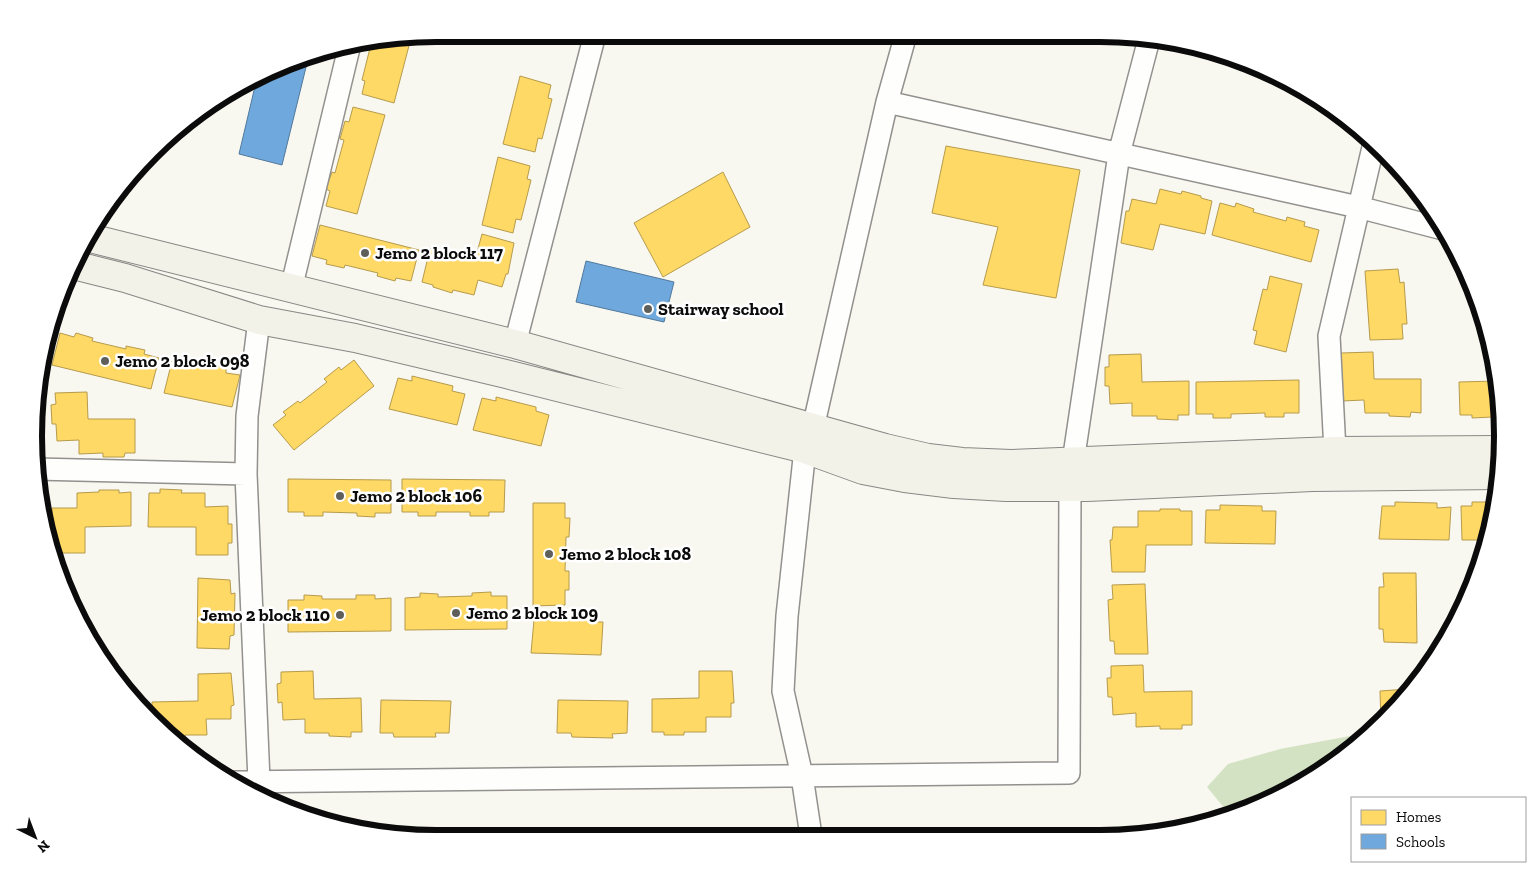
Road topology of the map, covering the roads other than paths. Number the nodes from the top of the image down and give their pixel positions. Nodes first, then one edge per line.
1 (593, 42) edge
2 (904, 42) edge
3 (1147, 46) edge
4 (348, 53) edge
5 (888, 102) junction
6 (1372, 152) edge
7 (1119, 154) junction
8 (1358, 207) junction
9 (1433, 226) edge
10 (95, 239) edge
11 (136, 249) junction
12 (81, 267) edge
13 (125, 278) junction
14 (291, 289) junction
15 (259, 320) junction
16 (515, 344) junction
17 (809, 438) junction
18 (1334, 450) junction
19 (1493, 450) edge
20 (44, 469) edge
21 (246, 474) junction
22 (1072, 475) junction
23 (1491, 475) edge
24 (802, 776) junction
25 (247, 781) edge
26 (259, 781) junction
27 (810, 830) edge

1 - 16 street
2 - 5 street
3 - 7 street
4 - 14 street
5 - 7 street
5 - 17 street
6 - 8 street
7 - 8 street
7 - 22 street
8 - 9 street
8 - 18 street
10 - 11 street
11 - 13 street
11 - 14 street
12 - 13 street
13 - 15 street
14 - 16 street
15 - 17 street
15 - 21 street
16 - 17 street
17 - 22 street
17 - 24 street
18 - 19 street
18 - 22 street
20 - 21 street
21 - 26 street
22 - 23 street
22 - 24 street
24 - 26 street
24 - 27 street
25 - 26 street

